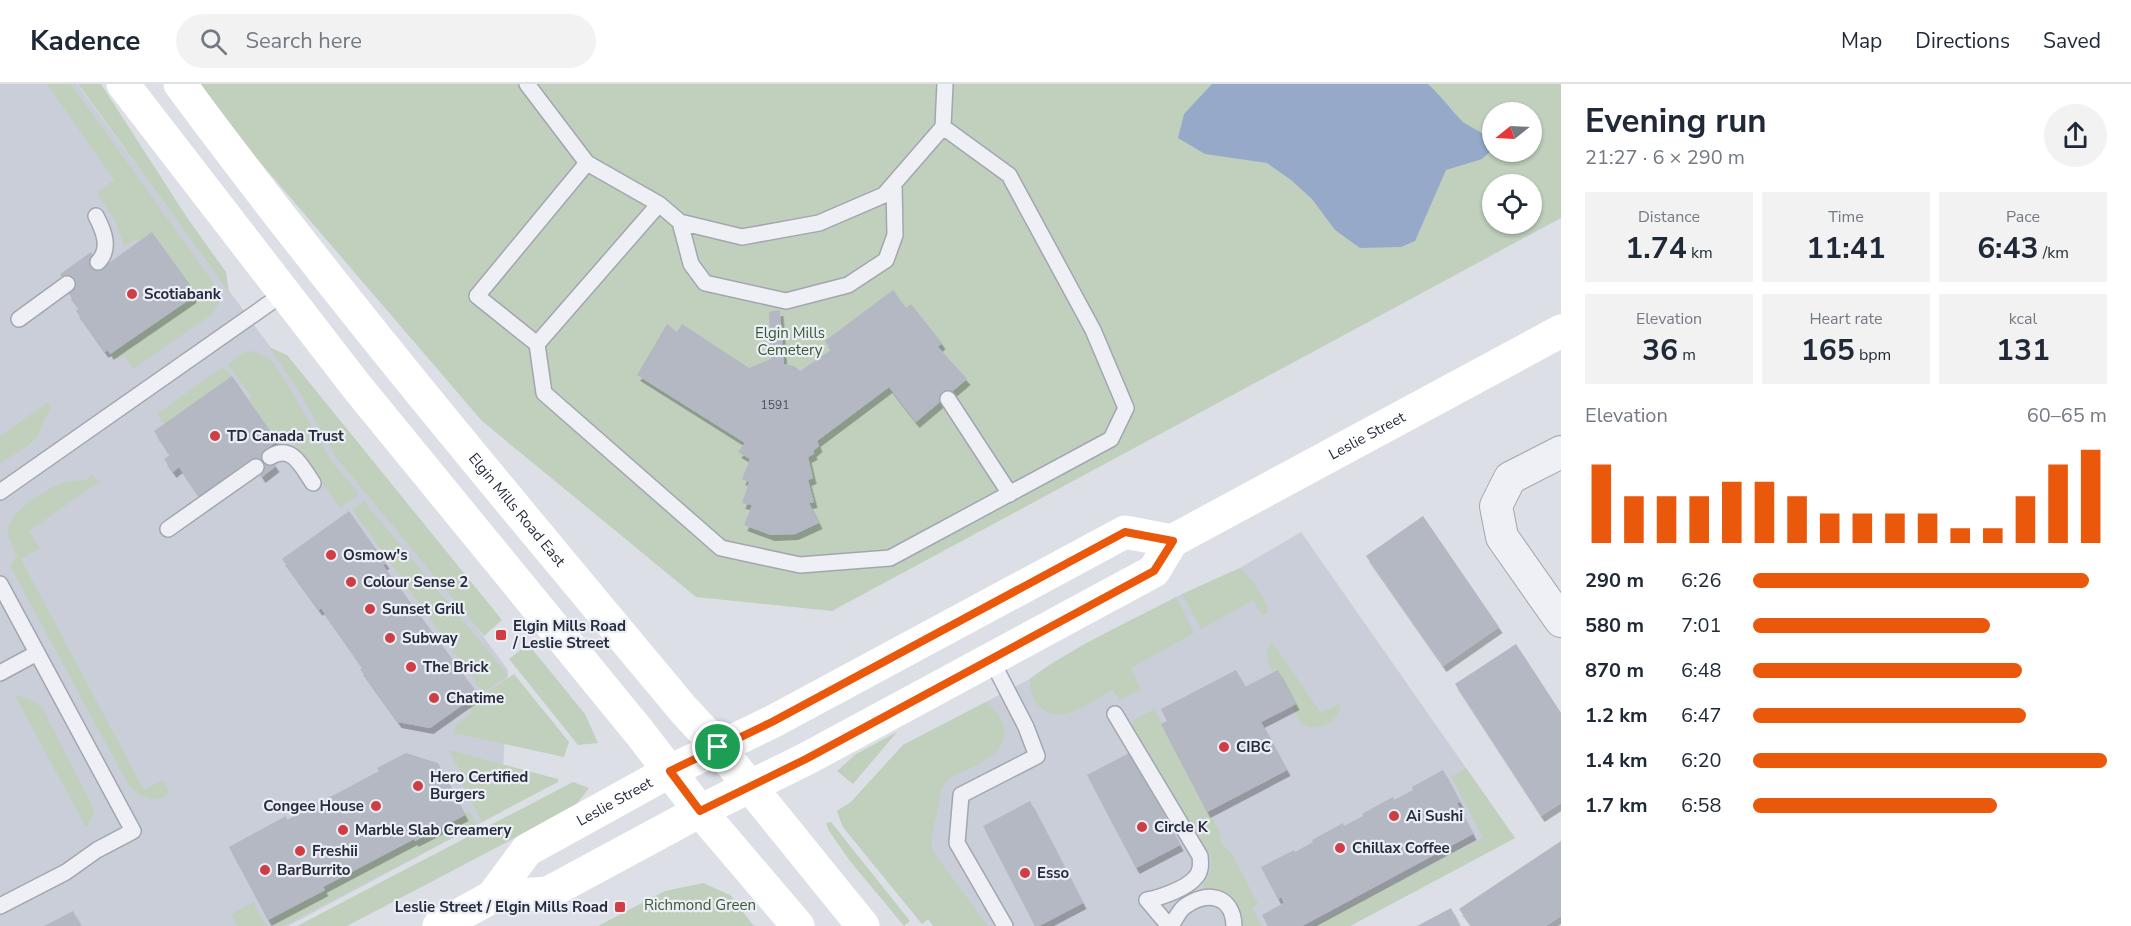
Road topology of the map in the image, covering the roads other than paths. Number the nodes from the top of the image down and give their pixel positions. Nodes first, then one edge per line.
1 (123, 84) edge
2 (180, 84) edge
3 (527, 84) edge
4 (945, 84) edge
5 (943, 127) junction
6 (587, 163) junction
7 (894, 184) junction
8 (658, 204) junction
9 (96, 216) dead end
10 (680, 222) junction
11 (98, 262) dead end
12 (67, 285) dead end
13 (284, 293) junction
14 (19, 319) dead end
15 (1561, 331) edge
16 (537, 344) junction
17 (948, 399) dead end
18 (1561, 452) edge
19 (270, 457) dead end
20 (256, 467) dead end
21 (313, 483) dead end
22 (0, 492) edge
23 (1010, 494) junction
24 (168, 529) dead end
25 (1173, 541) junction
26 (0, 584) edge
27 (1561, 621) edge
28 (37, 653) junction
29 (991, 660) junction
30 (0, 673) edge
31 (1115, 714) dead end
32 (718, 747) junction
33 (670, 771) junction
34 (750, 787) junction
35 (700, 811) junction
36 (492, 897) junction
37 (0, 906) edge
38 (439, 926) edge
39 (798, 926) edge
40 (864, 926) edge
41 (1005, 926) edge
42 (1170, 926) edge
43 (1234, 926) edge

1 - 13 main road
2 - 32 main road, Elgin Mills Road East
3 - 6 lane
4 - 5 lane
5 - 7 lane
5 - 23 lane
6 - 8 lane
6 - 16 lane
7 - 10 lane
7 - 10 lane
8 - 10 lane
8 - 16 lane
9 - 11 lane
12 - 14 lane
13 - 22 lane
13 - 33 main road
15 - 25 main road, Leslie Street
16 - 23 lane
17 - 23 lane
18 - 27 street
19 - 21 lane
20 - 24 lane
25 - 29 main road, Leslie Street
25 - 32 main road, Leslie Street
26 - 28 lane
28 - 30 lane
28 - 37 lane
29 - 34 main road, Leslie Street
29 - 41 lane
31 - 42 lane
32 - 33 main road, Leslie Street
32 - 34 main road, Elgin Mills Road East
33 - 35 main road
33 - 36 main road, Leslie Street
34 - 35 main road, Leslie Street
34 - 40 main road, Elgin Mills Road East
35 - 36 main road, Leslie Street
35 - 39 main road
36 - 38 main road, Leslie Street
42 - 43 lane

